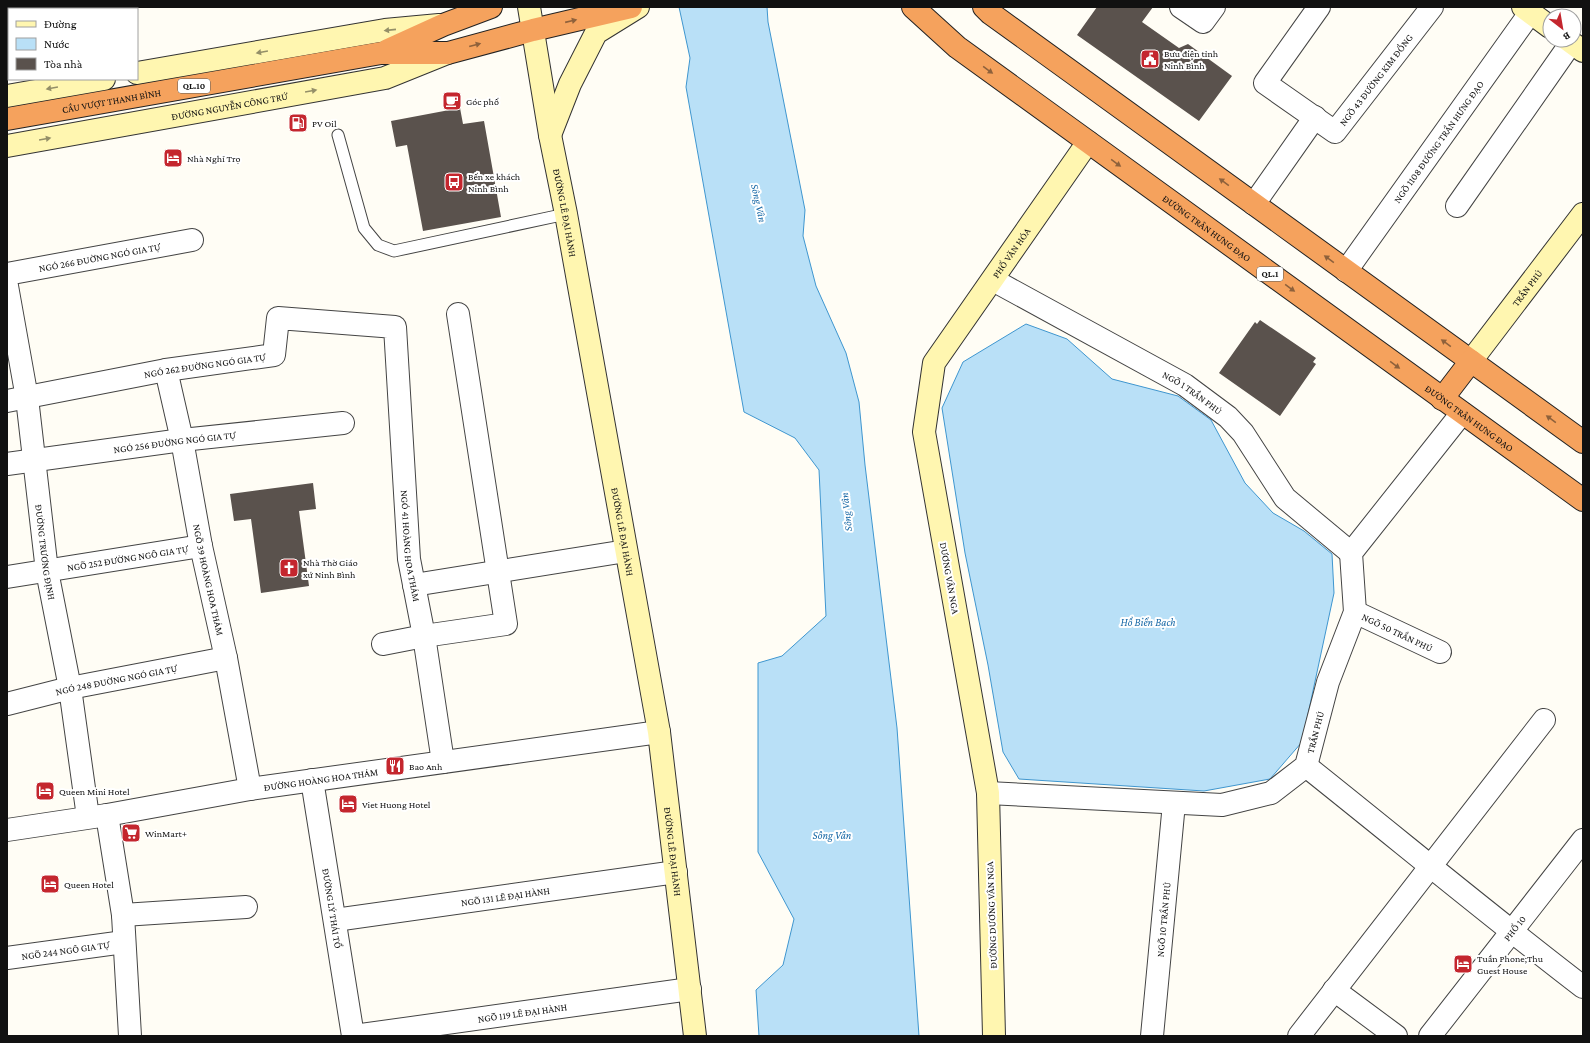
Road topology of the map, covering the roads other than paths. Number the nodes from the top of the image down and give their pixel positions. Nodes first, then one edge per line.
1 (491, 7) edge
2 (529, 7) edge
3 (631, 7) edge
4 (638, 7) edge
5 (902, 7) edge
6 (914, 7) edge
7 (984, 7) edge
8 (1181, 7) edge
9 (1214, 7) edge
10 (1319, 7) edge
11 (1432, 7) edge
12 (1526, 10) edge
13 (1542, 21) edge
14 (442, 25) junction
15 (533, 30) junction
16 (957, 47) junction
17 (1572, 48) edge
18 (381, 53) junction
19 (448, 53) junction
20 (138, 73) edge
21 (98, 80) edge
22 (7, 96) edge
23 (1315, 117) junction
24 (7, 119) edge
25 (338, 135) dead end
26 (550, 135) junction
27 (1088, 142) junction
28 (7, 146) edge
29 (1254, 204) junction
30 (1457, 206) dead end
31 (566, 214) junction
32 (1583, 214) edge
33 (192, 240) dead end
34 (1346, 271) junction
35 (7, 274) edge
36 (993, 280) junction
37 (7, 286) edge
38 (458, 314) dead end
39 (394, 327) joint
40 (1471, 361) junction
41 (934, 363) joint
42 (166, 370) junction
43 (1442, 399) junction
44 (17, 400) edge
45 (1462, 413) junction
46 (343, 423) dead end
47 (182, 440) junction
48 (1583, 442) edge
49 (33, 461) junction
50 (7, 464) edge
51 (1583, 500) edge
52 (201, 546) junction
53 (626, 551) junction
54 (1351, 553) junction
55 (47, 571) junction
56 (498, 572) junction
57 (7, 577) edge
58 (414, 585) junction
59 (1355, 612) junction
60 (424, 636) junction
61 (383, 644) dead end
62 (1440, 652) dead end
63 (226, 658) junction
64 (70, 688) junction
65 (7, 704) edge
66 (1544, 720) dead end
67 (659, 732) junction
68 (443, 762) junction
69 (1306, 766) junction
70 (312, 780) junction
71 (250, 789) junction
72 (988, 793) junction
73 (1174, 803) junction
74 (97, 816) junction
75 (7, 830) edge
76 (1583, 840) edge
77 (1431, 865) junction
78 (676, 872) junction
79 (246, 907) dead end
80 (123, 915) junction
81 (335, 920) junction
82 (1511, 932) junction
83 (124, 942) junction
84 (7, 958) edge
85 (1583, 987) edge
86 (690, 989) junction
87 (1334, 990) junction
88 (130, 1036) edge
89 (354, 1036) edge
90 (695, 1036) edge
91 (994, 1036) edge
92 (1152, 1036) edge
93 (1299, 1036) edge
94 (1396, 1036) edge
95 (1430, 1036) edge

1 - 14 highway
2 - 15 main road, ĐƯỜNG LÊ ĐẠI HÀNH
15 -> 3 highway, ĐƯỜNG NGUYỄN CÔNG TRỨ
4 - 26 main road
5 - 16 highway
6 - 16 highway, ĐƯỜNG TRÂN HƯNG ĐẠO / QL.1
29 -> 7 highway
8 - 9 street
10 - 23 street
11 - 23 street, NGÕ 43 ĐƯỜNG KIM ĐỒNG
12 - 13 main road
12 - 34 street, NGÕ 1108 ĐƯỜNG TRẦN HƯNG ĐẠO
14 - 18 highway
14 -> 20 main road
19 -> 15 highway, ĐƯỜNG NGUYỄN CÔNG TRỨ
15 - 26 main road, ĐƯỜNG LÊ ĐẠI HÀNH
16 -> 27 highway, ĐƯỜNG TRÂN HƯNG ĐẠO / QL.1
17 - 30 street
18 - 19 highway, ĐƯỜNG NGUYỄN CÔNG TRỨ
18 - 24 highway, CẦU VƯỢT THANH BÌNH / QL.10
28 -> 19 main road, ĐƯỜNG NGUYỄN CÔNG TRỨ
21 -> 22 main road
23 - 29 street
25 - 31 lane
26 - 31 main road, ĐƯỜNG LÊ ĐẠI HÀNH
27 - 36 main road, PHỐ VĂN HÓA
27 -> 43 highway, ĐƯỜNG TRÂN HƯNG ĐẠO / QL.1
34 -> 29 highway
31 - 53 main road, ĐƯỜNG LÊ ĐẠI HÀNH
32 - 40 main road, TRẦN PHÚ
33 - 35 street, NGÓ 266 ĐUỜNG NGÓ GIA TỰ
40 -> 34 highway
36 - 41 main road, PHỐ VĂN HÓA
36 - 54 street, NGÕ 1 TRẦN PHÚ
37 - 44 street, ĐUỜNG TRƯƠNG ĐỊNH
38 - 56 street
39 - 42 street, NGÓ 262 ĐUỜNG NGÓ GIA TỰ
39 - 58 street, NGÓ 41 HOÀNG HOA THÁM
40 - 43 highway
48 -> 40 highway
41 - 72 main road, DƯƠNG VÂN NGA
42 - 44 street, NGÓ 262 ĐUỜNG NGÓ GIA TỰ
42 - 47 street, NGÕ 39 HOÀNG HOA THÁM
43 - 45 highway, ĐƯỜNG TRÂN HƯNG ĐẠO / QL.1
44 - 49 street, ĐUỜNG TRƯƠNG ĐỊNH
45 - 51 highway, ĐƯỜNG TRÂN HƯNG ĐẠO / QL.1
45 - 54 street
46 - 47 street, NGÓ 256 ĐUỜNG NGÓ GIA TỰ
47 - 49 street, NGÓ 256 ĐUỜNG NGÓ GIA TỰ
47 - 52 street, NGÕ 39 HOÀNG HOA THÁM
49 - 50 street, NGÓ 256 ĐUỜNG NGÓ GIA TỰ
49 - 55 street, ĐUỜNG TRƯƠNG ĐỊNH
52 - 55 street, NGÕ 252 ĐƯỜNG NGÔ GIA TỰ
52 - 63 street, NGÕ 39 HOÀNG HOA THÁM
53 - 56 street
53 - 67 main road, ĐƯỜNG LÊ ĐẠI HÀNH
54 - 59 street, TRẦN PHÚ
55 - 57 street, NGÕ 252 ĐƯỜNG NGÔ GIA TỰ
55 - 64 street, ĐUỜNG TRƯƠNG ĐỊNH
56 - 58 street
56 - 60 street
58 - 60 street, NGÓ 41 HOÀNG HOA THÁM
59 - 62 street, NGÕ 50 TRẦN PHÚ
59 - 69 street, TRẦN PHÚ
60 - 61 street
60 - 68 street, NGÓ 41 HOÀNG HOA THÁM
63 - 64 street, NGÓ 248 ĐUỜNG NGÓ GIA TỰ
63 - 71 street, NGÕ 39 HOÀNG HOA THÁM
64 - 65 street, NGÓ 248 ĐUỜNG NGÓ GIA TỰ
64 - 74 street, ĐUỜNG TRƯƠNG ĐỊNH
66 - 77 street
67 - 68 street, ĐƯỜNG HOÀNG HOA THÁM
67 - 78 main road, ĐƯỜNG LÊ ĐẠI HÀNH
68 - 70 street, ĐƯỜNG HOÀNG HOA THÁM
69 - 73 street, TRẦN PHÚ
69 - 77 street
70 - 71 street, ĐƯỜNG HOÀNG HOA THÁM
70 - 81 street, ĐƯỜNG LÝ THÁI TỔ
71 - 74 street, ĐƯỜNG HOÀNG HOA THÁM
72 - 73 street, TRẦN PHÚ
72 - 91 main road, ĐƯỜNG DƯƠNG VÂN NGA
73 - 92 street, NGÕ 10 TRẦN PHÚ
74 - 75 street, ĐƯỜNG HOÀNG HOA THÁM
74 - 80 street, ĐUỜNG TRƯƠNG ĐỊNH
76 - 82 street, PHỐ 10
77 - 82 street
77 - 87 street
78 - 81 street, NGÕ 131 LÊ ĐẠI HÀNH
78 - 86 main road, ĐƯỜNG LÊ ĐẠI HÀNH
79 - 80 street
80 - 83 street, ĐUỜNG TRƯƠNG ĐỊNH
81 - 89 street, ĐƯỜNG LÝ THÁI TỔ
82 - 85 street
82 - 95 street, PHỐ 10
83 - 84 street, NGÕ 244 NGÔ GIA TỰ
83 - 88 street, ĐUỜNG TRƯƠNG ĐỊNH
86 - 89 street, NGÕ 119 LÊ ĐẠI HÀNH
86 - 90 main road, ĐƯỜNG LÊ ĐẠI HÀNH
87 - 93 street
87 - 94 street

